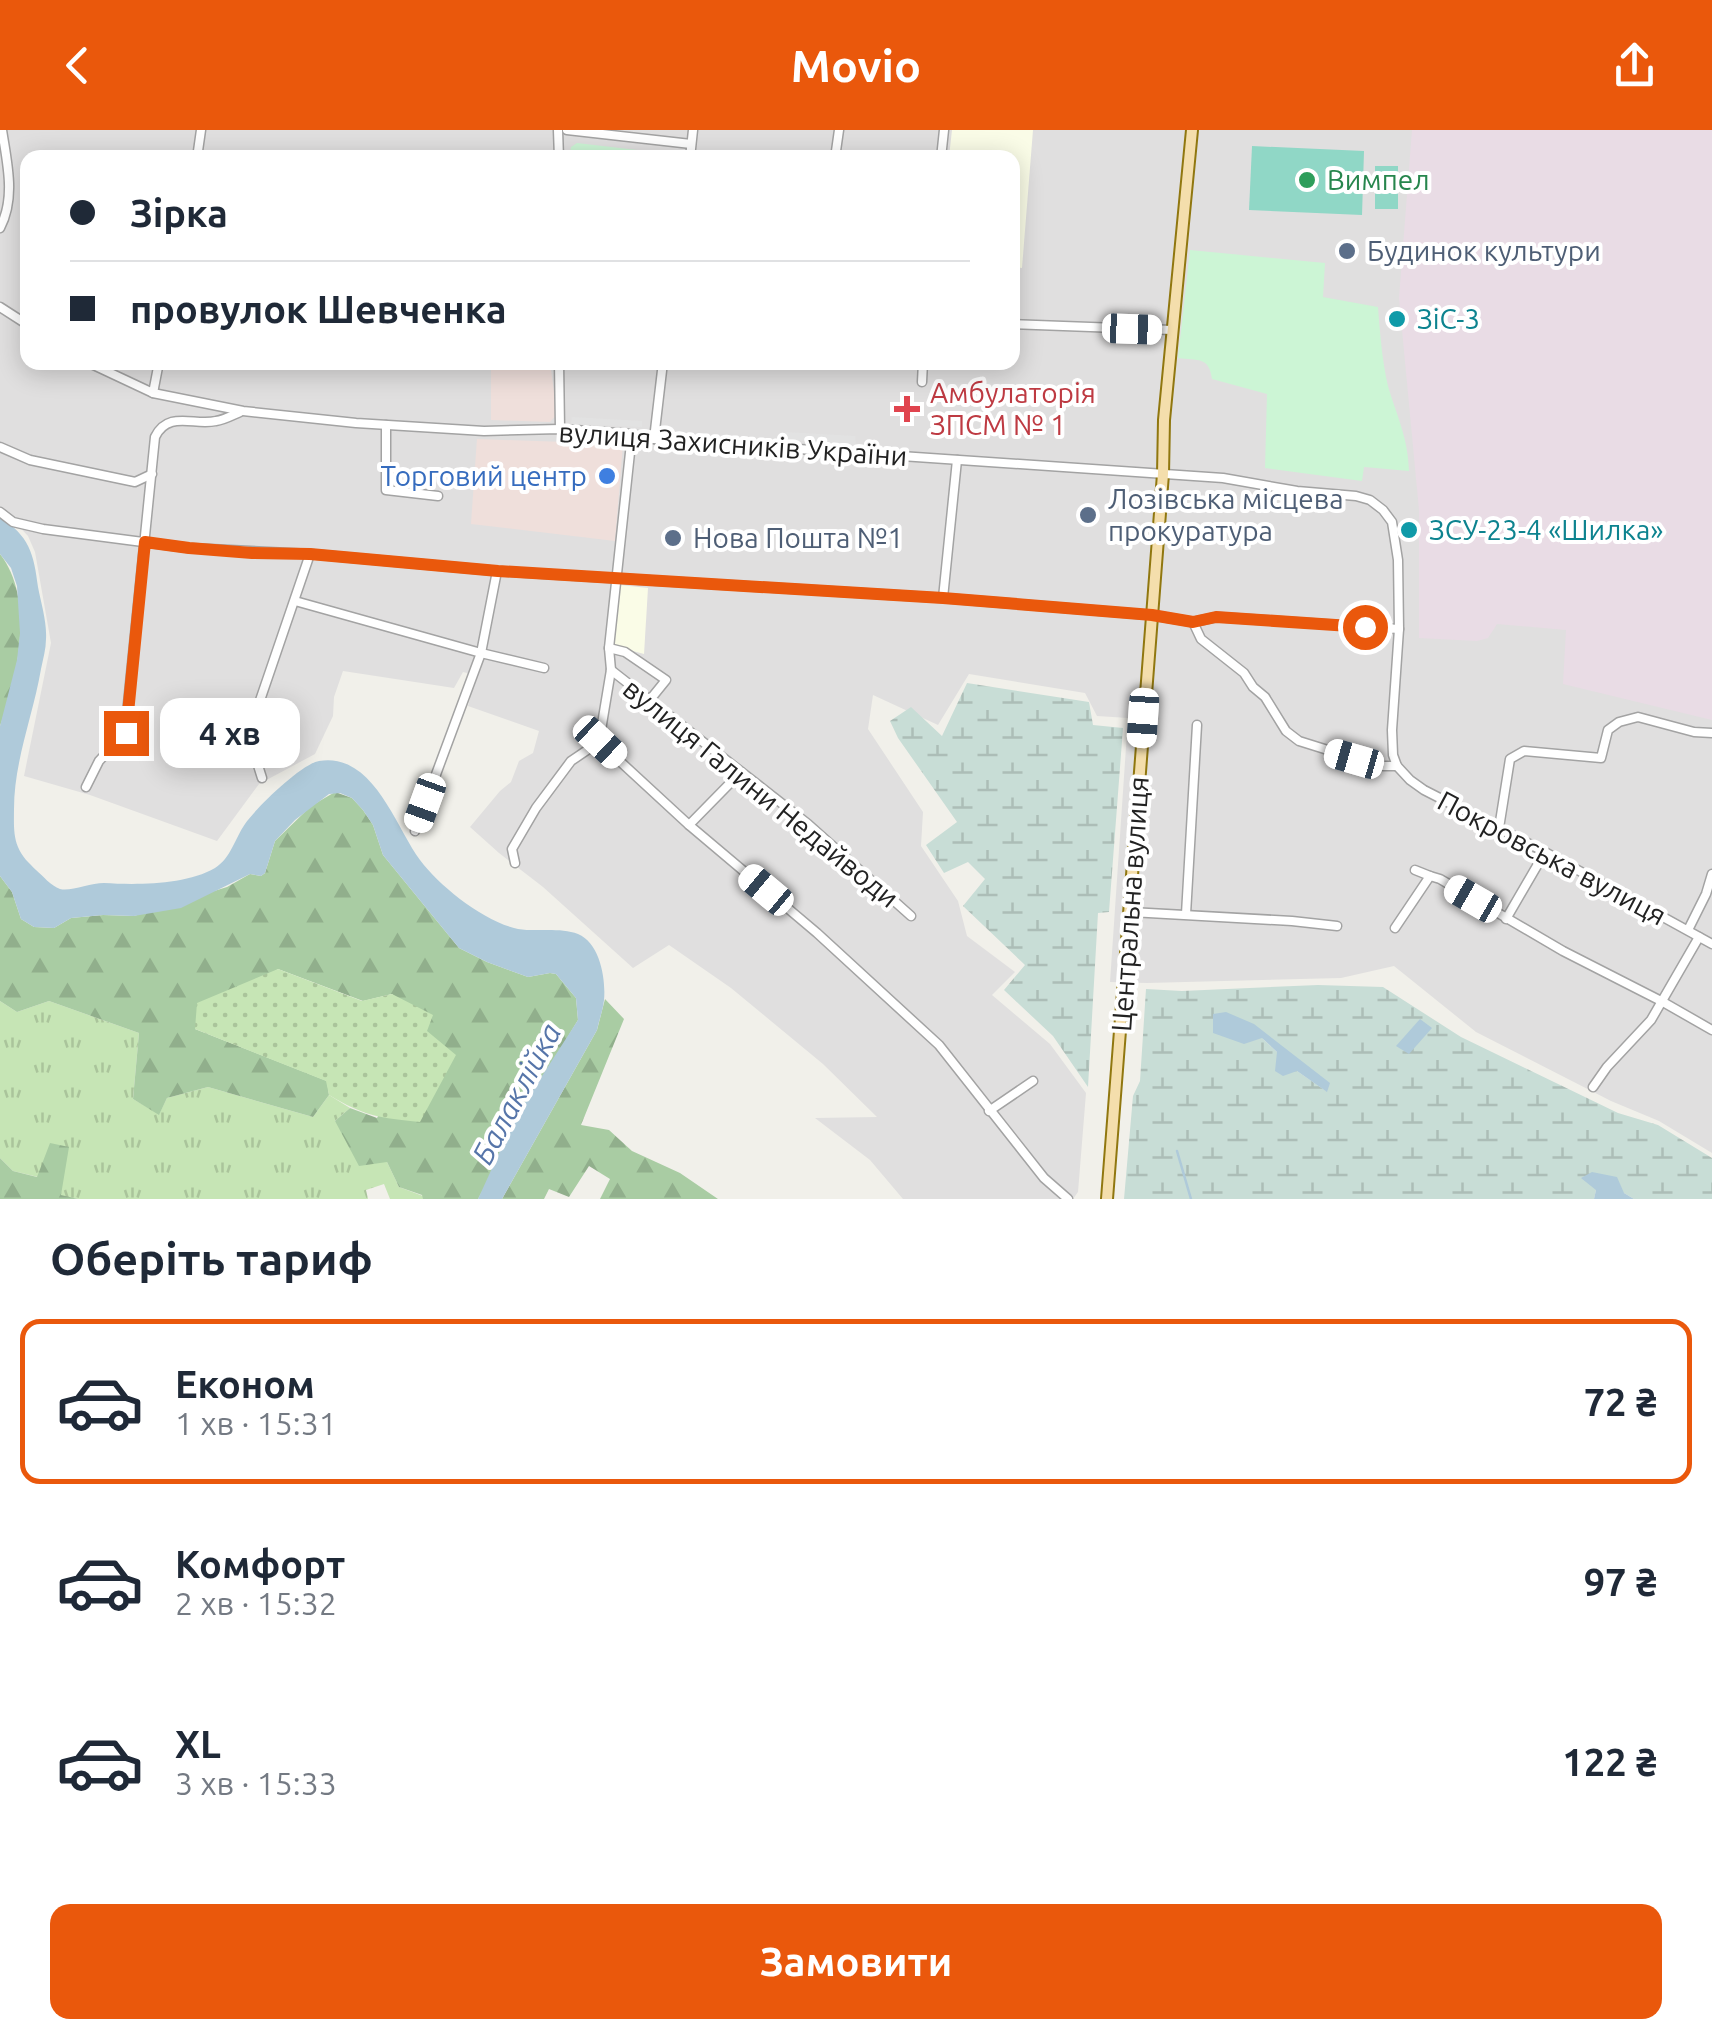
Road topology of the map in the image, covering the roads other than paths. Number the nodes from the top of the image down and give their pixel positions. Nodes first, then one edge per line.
1 (2, 130) edge
2 (567, 130) edge
3 (693, 130) edge
4 (1192, 130) edge
5 (691, 144) junction
6 (691, 150) edge
7 (4, 206) edge
8 (0, 228) edge
9 (1020, 324) edge
10 (1172, 330) junction
11 (104, 370) edge
12 (157, 370) edge
13 (559, 370) edge
14 (662, 370) edge
15 (923, 370) edge
16 (922, 382) dead end
17 (153, 393) junction
18 (243, 411) junction
19 (386, 424) junction
20 (560, 430) junction
21 (632, 434) junction
22 (654, 439) junction
23 (0, 447) edge
24 (957, 460) junction
25 (152, 474) junction
26 (1163, 474) junction
27 (438, 496) dead end
28 (0, 512) edge
29 (145, 542) junction
30 (310, 554) junction
31 (498, 571) junction
32 (617, 579) junction
33 (943, 598) junction
34 (295, 600) junction
35 (1152, 615) junction
36 (1193, 622) junction
37 (1399, 629) junction
38 (608, 648) junction
39 (480, 653) junction
40 (544, 668) dead end
41 (611, 670) junction
42 (649, 701) junction
43 (1197, 726) dead end
44 (1712, 733) edge
45 (600, 742) junction
46 (1397, 766) junction
47 (741, 772) junction
48 (262, 778) dead end
49 (86, 788) dead end
50 (690, 825) junction
51 (1499, 828) junction
52 (414, 831) dead end
53 (1545, 852) junction
54 (515, 863) dead end
55 (1415, 870) dead end
56 (1712, 874) edge
57 (1430, 876) junction
58 (1131, 912) junction
59 (1186, 914) junction
60 (912, 916) dead end
61 (1506, 918) junction
62 (1338, 926) dead end
63 (1395, 928) dead end
64 (1688, 930) junction
65 (1699, 937) junction
66 (1712, 944) edge
67 (1663, 1002) junction
68 (1712, 1030) edge
69 (1033, 1082) dead end
70 (1593, 1086) dead end
71 (989, 1111) junction
72 (1068, 1199) edge
73 (1108, 1199) edge

1 - 7 street
2 - 5 street
3 - 5 street
4 - 10 main road, Центральна вулиця
5 - 6 street
7 - 8 street
9 - 10 street
10 - 26 main road, Центральна вулиця
11 - 17 street, вулиця Захисників України
12 - 17 street
13 - 20 street
14 - 22 street
15 - 16 street
17 - 18 street, вулиця Захисників України
18 - 19 street, вулиця Захисників України
18 - 25 street
19 - 20 street, вулиця Захисників України
19 - 27 street
20 - 21 street, вулиця Захисників України
21 - 22 street, вулиця Захисників України
21 - 32 street
22 - 24 street, вулиця Захисників України
23 - 25 street
24 - 26 street, вулиця Захисників України
24 - 33 street
25 - 29 street
26 - 35 main road, Центральна вулиця
26 - 37 street, вулиця Захисників України
28 - 29 street
29 - 30 street
29 - 49 street
30 - 31 street
30 - 34 street
31 - 32 street
31 - 39 street
32 - 33 street
32 - 38 street
33 - 35 street
34 - 39 street
34 - 48 street
35 - 36 street
35 - 58 main road, Центральна вулиця
36 - 37 street
36 - 46 street
37 - 46 street
38 - 41 street
38 - 42 street
39 - 40 street
39 - 52 street
41 - 42 street, вулиця Галини Недайводи
41 - 45 street
42 - 47 street, вулиця Галини Недайводи
43 - 59 street
44 - 51 street
45 - 50 street
45 - 54 street
46 - 51 street, Покровська вулиця
47 - 50 street
47 - 60 street, вулиця Галини Недайводи
50 - 71 street
51 - 53 street, Покровська вулиця
53 - 61 street
53 - 64 street, Покровська вулиця
55 - 57 street
56 - 64 street
57 - 61 street
57 - 63 street
58 - 59 street
58 - 73 main road, Центральна вулиця
59 - 62 street
61 - 67 street
64 - 65 street, Покровська вулиця
65 - 66 street, Покровська вулиця
65 - 67 street
67 - 68 street
67 - 70 street
69 - 71 street
71 - 72 street

